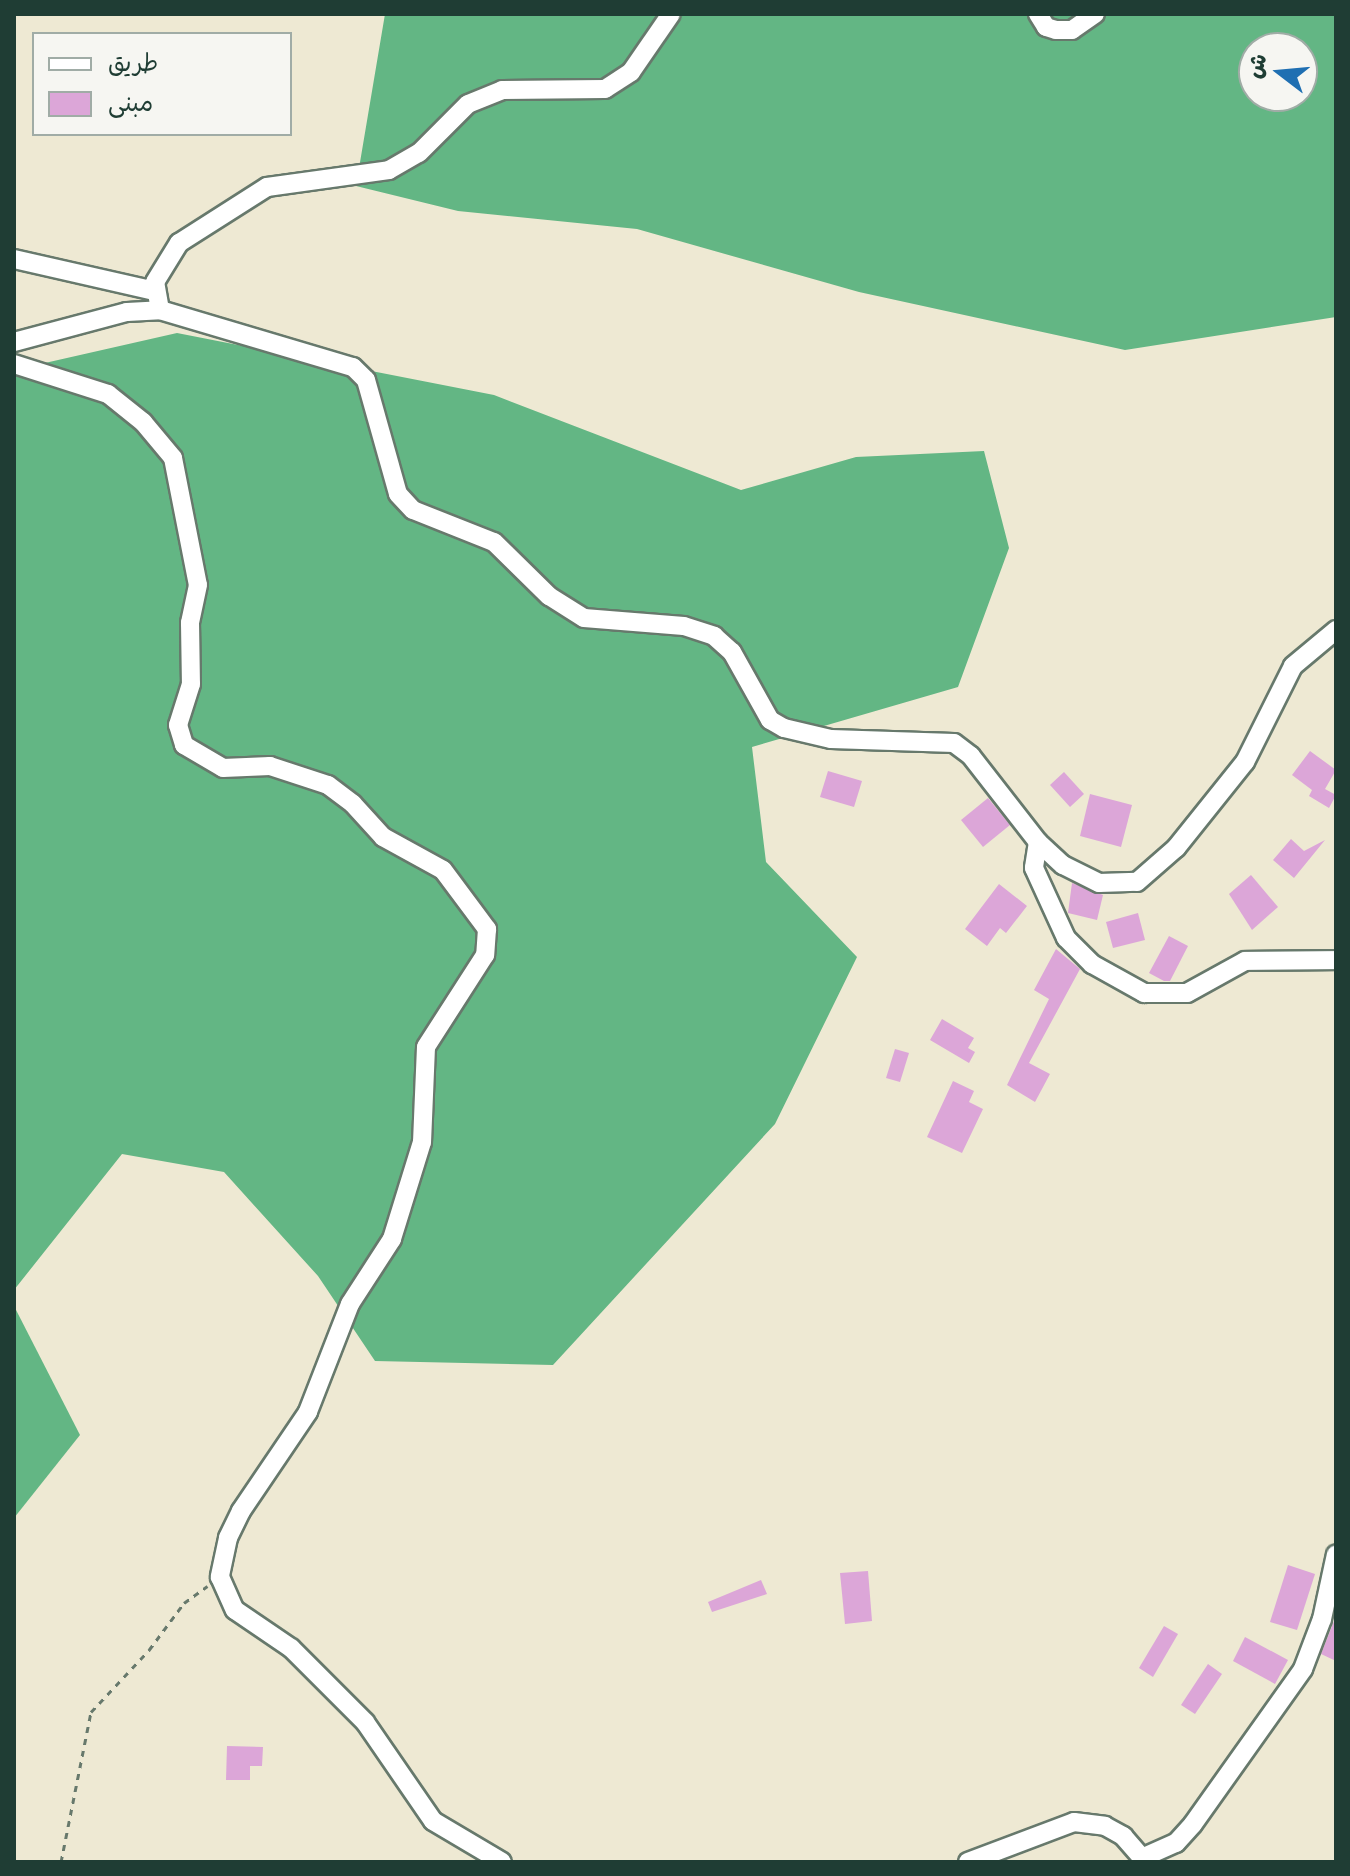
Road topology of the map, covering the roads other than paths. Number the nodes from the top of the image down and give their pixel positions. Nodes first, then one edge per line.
1 (671, 14) edge
2 (1038, 14) edge
3 (1095, 14) edge
4 (14, 259) edge
5 (155, 291) junction
6 (160, 310) junction
7 (14, 342) edge
8 (14, 364) edge
9 (1336, 630) edge
10 (1038, 842) junction
11 (1336, 960) edge
12 (1336, 1554) edge
13 (1145, 1859) edge
14 (502, 1862) edge
15 (968, 1862) edge

1 - 5 street
2 - 3 street
4 - 5 street
5 - 6 street
6 - 7 street
6 - 10 street
8 - 14 street
9 - 10 street
10 - 11 street
12 - 13 street
13 - 15 street

